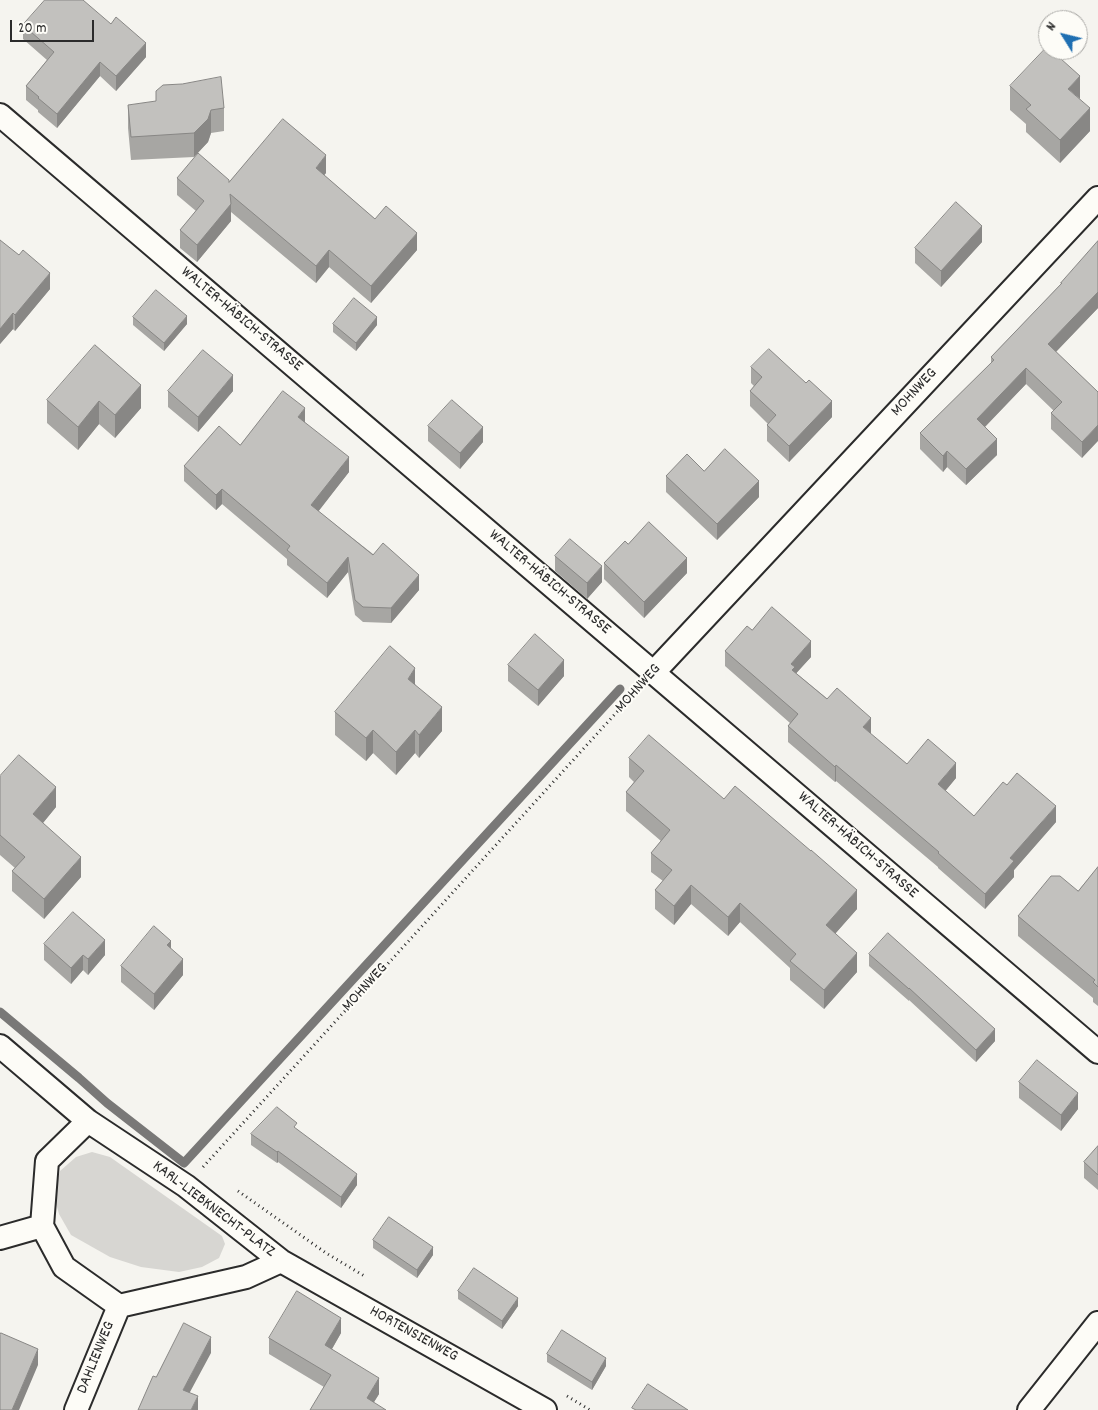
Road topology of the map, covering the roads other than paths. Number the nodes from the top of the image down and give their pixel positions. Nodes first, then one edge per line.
1 (0, 115) edge
2 (1098, 198) edge
3 (654, 672) junction
4 (0, 1046) edge
5 (1098, 1052) edge
6 (88, 1121) junction
7 (42, 1226) junction
8 (0, 1238) edge
9 (281, 1261) junction
10 (119, 1306) junction
11 (1098, 1323) edge
12 (76, 1410) edge
13 (545, 1410) edge
14 (1030, 1410) edge

1 - 3 street, WALTER-HÄBICH-STRASSE
2 - 3 street, MOHNWEG
3 - 5 street, WALTER-HÄBICH-STRASSE
4 - 6 street, KARL-LIEBKNECHT-PLATZ
6 - 7 street
6 - 9 street, KARL-LIEBKNECHT-PLATZ
7 - 8 street
7 - 10 street
9 - 10 street, KARL-LIEBKNECHT-PLATZ
9 - 13 street, HORTENSIENWEG
10 - 12 street, DAHLIENWEG
11 - 14 street

